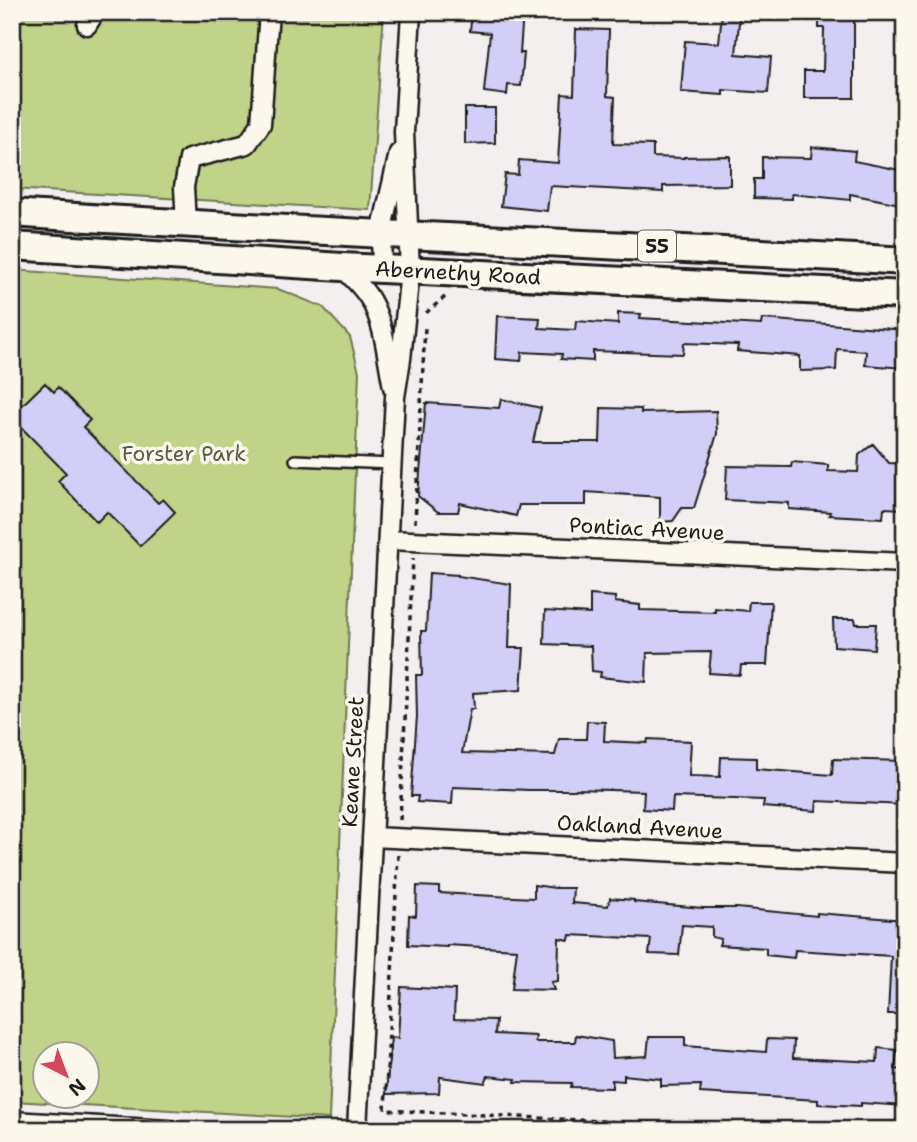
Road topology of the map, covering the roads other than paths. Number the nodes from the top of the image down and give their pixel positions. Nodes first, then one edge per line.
1 (270, 12) edge
2 (411, 12) edge
3 (404, 132) junction
4 (12, 213) edge
5 (186, 225) junction
6 (381, 233) junction
7 (409, 234) junction
8 (12, 246) edge
9 (905, 261) edge
10 (342, 267) junction
11 (382, 269) junction
12 (410, 271) junction
13 (905, 295) edge
14 (395, 397) junction
15 (296, 460) dead end
16 (391, 464) junction
17 (388, 540) junction
18 (905, 563) edge
19 (372, 837) junction
20 (905, 863) edge
21 (12, 1121) edge
22 (169, 1130) edge
23 (357, 1130) edge

1 - 5 street
2 - 3 street, Keane Street
3 - 6 street, Keane Street
3 - 7 street, Keane Street
4 - 5 main road, Abernethy Road / 55
5 - 6 main road, Abernethy Road / 55
6 - 7 main road, Abernethy Road / 55
6 - 11 street, Keane Street
7 - 9 main road, Abernethy Road / 55
7 - 12 street, Keane Street
8 - 10 main road, Abernethy Road / 55
10 - 11 main road, Abernethy Road / 55
10 - 14 street, Keane Street
11 - 12 main road, Abernethy Road / 55
12 - 13 main road, Abernethy Road / 55
12 - 14 street, Keane Street
14 - 16 street, Keane Street
15 - 16 lane
16 - 17 street, Keane Street
17 - 18 street, Pontiac Avenue
17 - 19 street, Keane Street
19 - 20 street, Oakland Avenue
19 - 23 street, Keane Street
21 - 22 street

